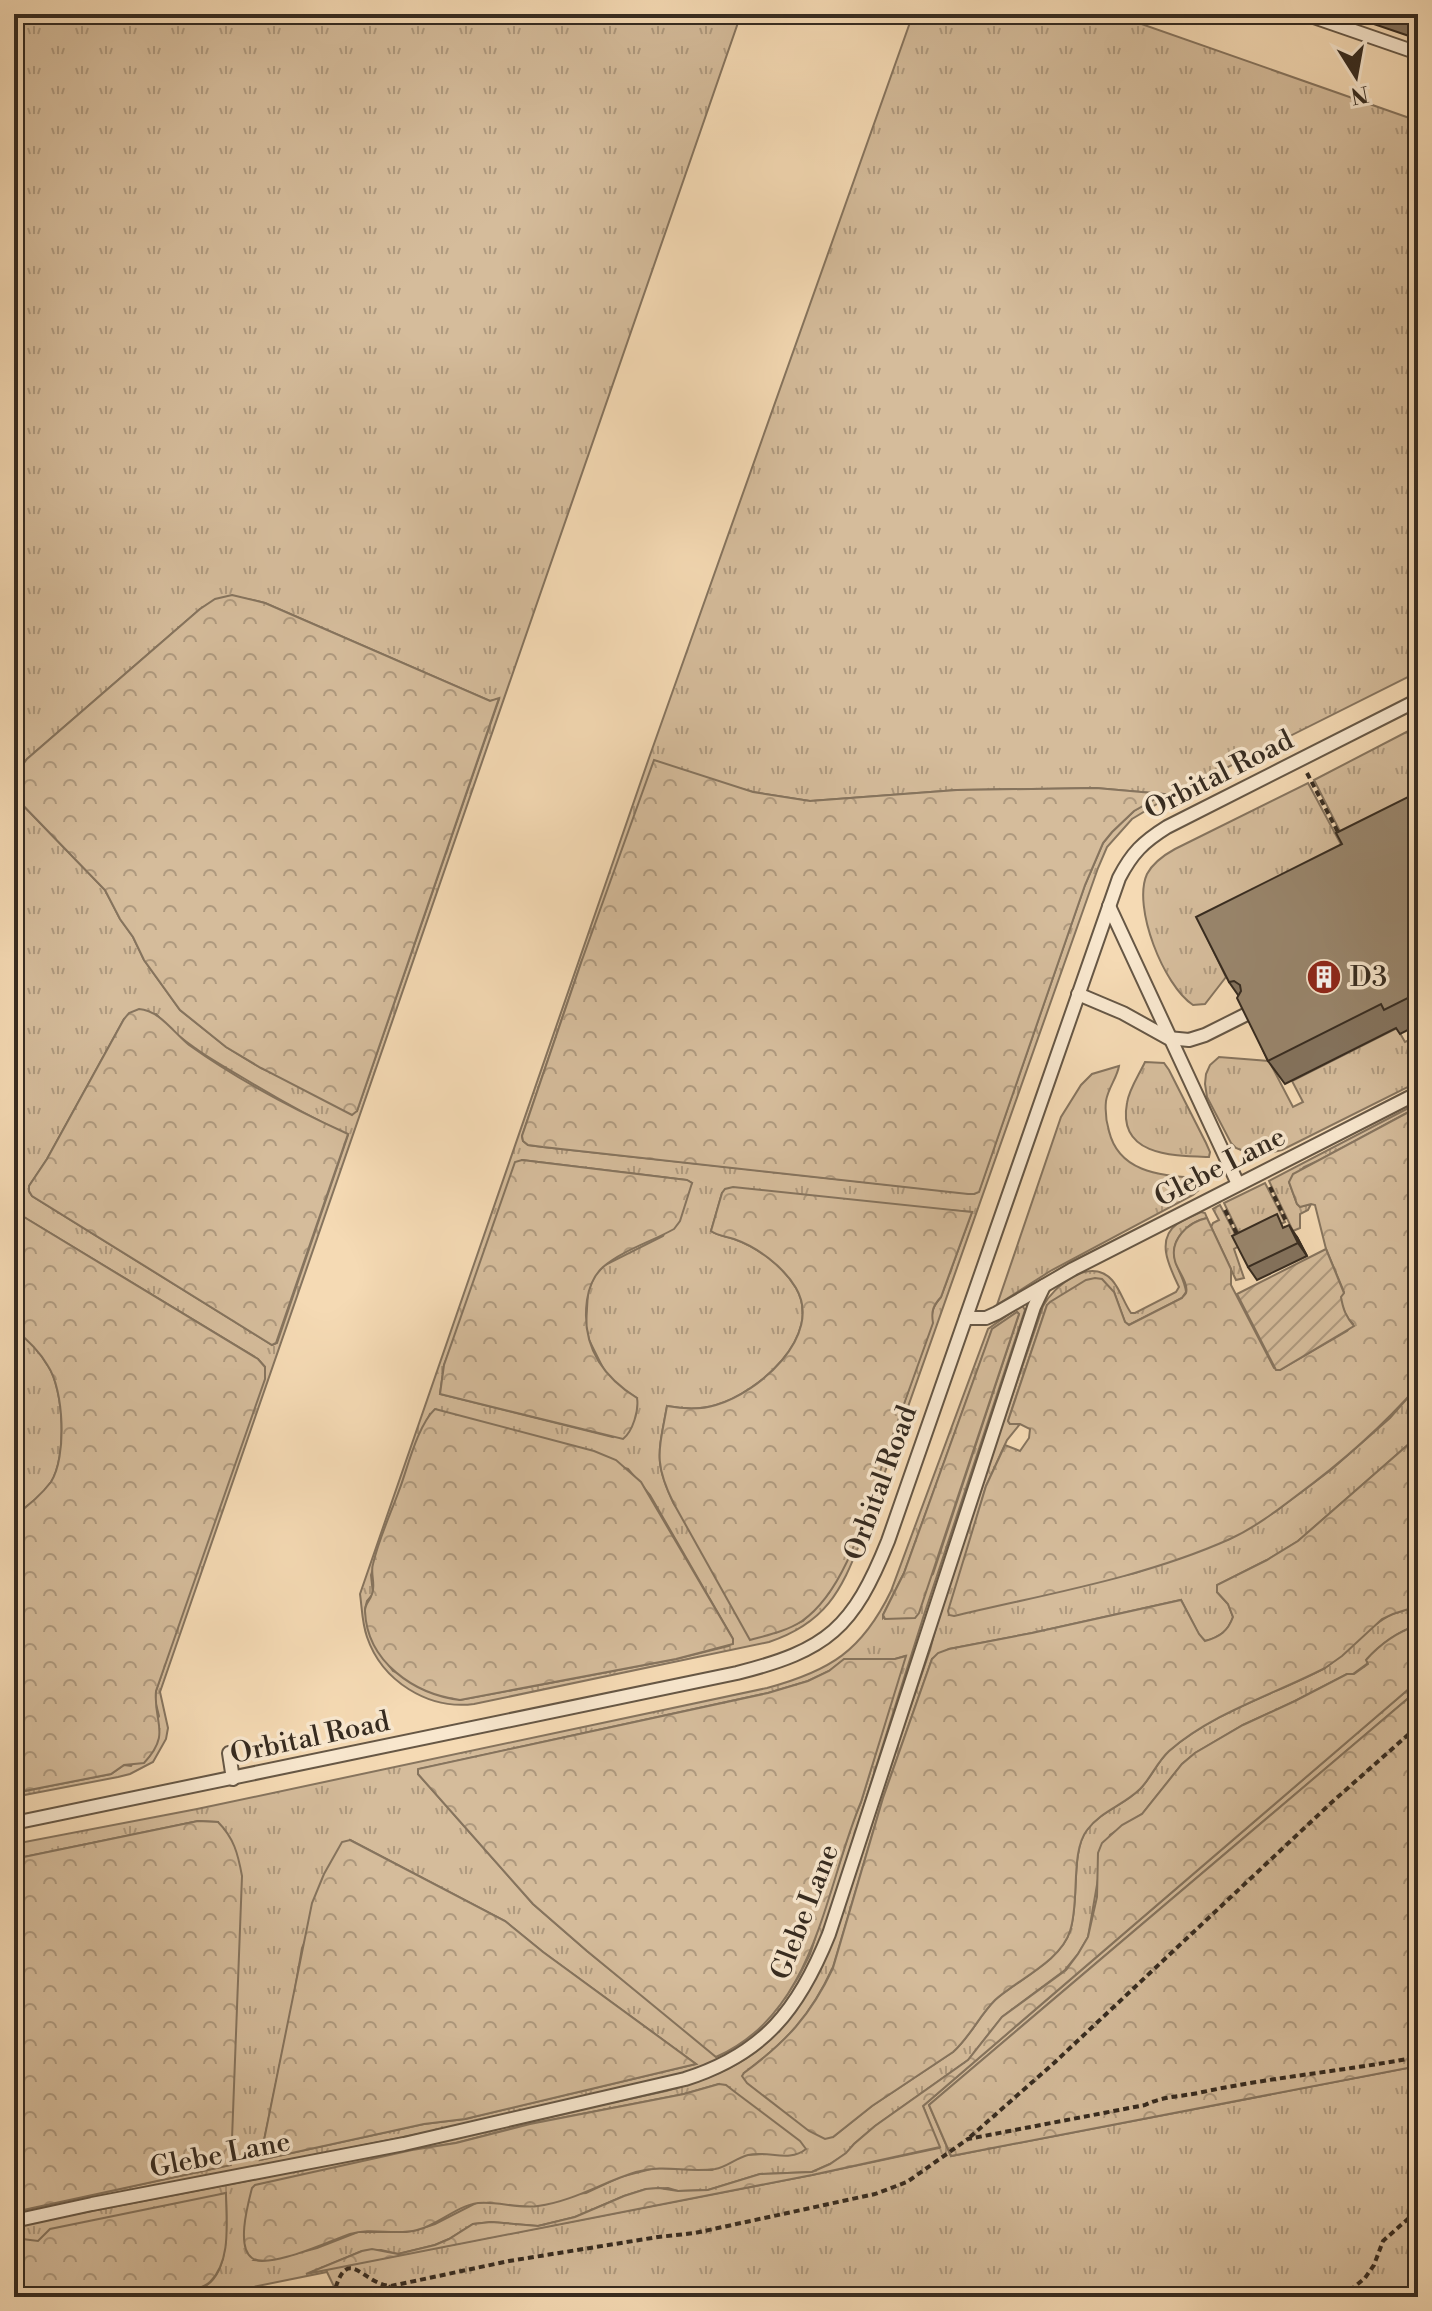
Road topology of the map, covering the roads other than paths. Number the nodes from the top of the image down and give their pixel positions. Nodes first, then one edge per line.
1 (1305, 14) edge
2 (1418, 53) edge
3 (1418, 700) edge
4 (1109, 906) junction
5 (1078, 994) junction
6 (1249, 1013) edge
7 (1168, 1038) junction
8 (1418, 1093) edge
9 (1238, 1184) junction
10 (1044, 1286) junction
11 (966, 1318) junction
12 (229, 1753) dead end
13 (233, 1779) junction
14 (14, 1823) edge
15 (14, 2221) edge

1 - 2 lane
3 - 4 lane, Orbital Road
4 - 5 lane, Orbital Road
4 - 7 lane
5 - 7 lane
5 - 11 lane, Orbital Road
6 - 7 lane
7 - 9 lane
8 - 9 lane, Glebe Lane
9 - 10 lane, Glebe Lane
10 - 11 lane, Glebe Lane
10 - 15 lane, Glebe Lane
11 - 13 lane, Orbital Road
12 - 13 lane
13 - 14 lane, Orbital Road

